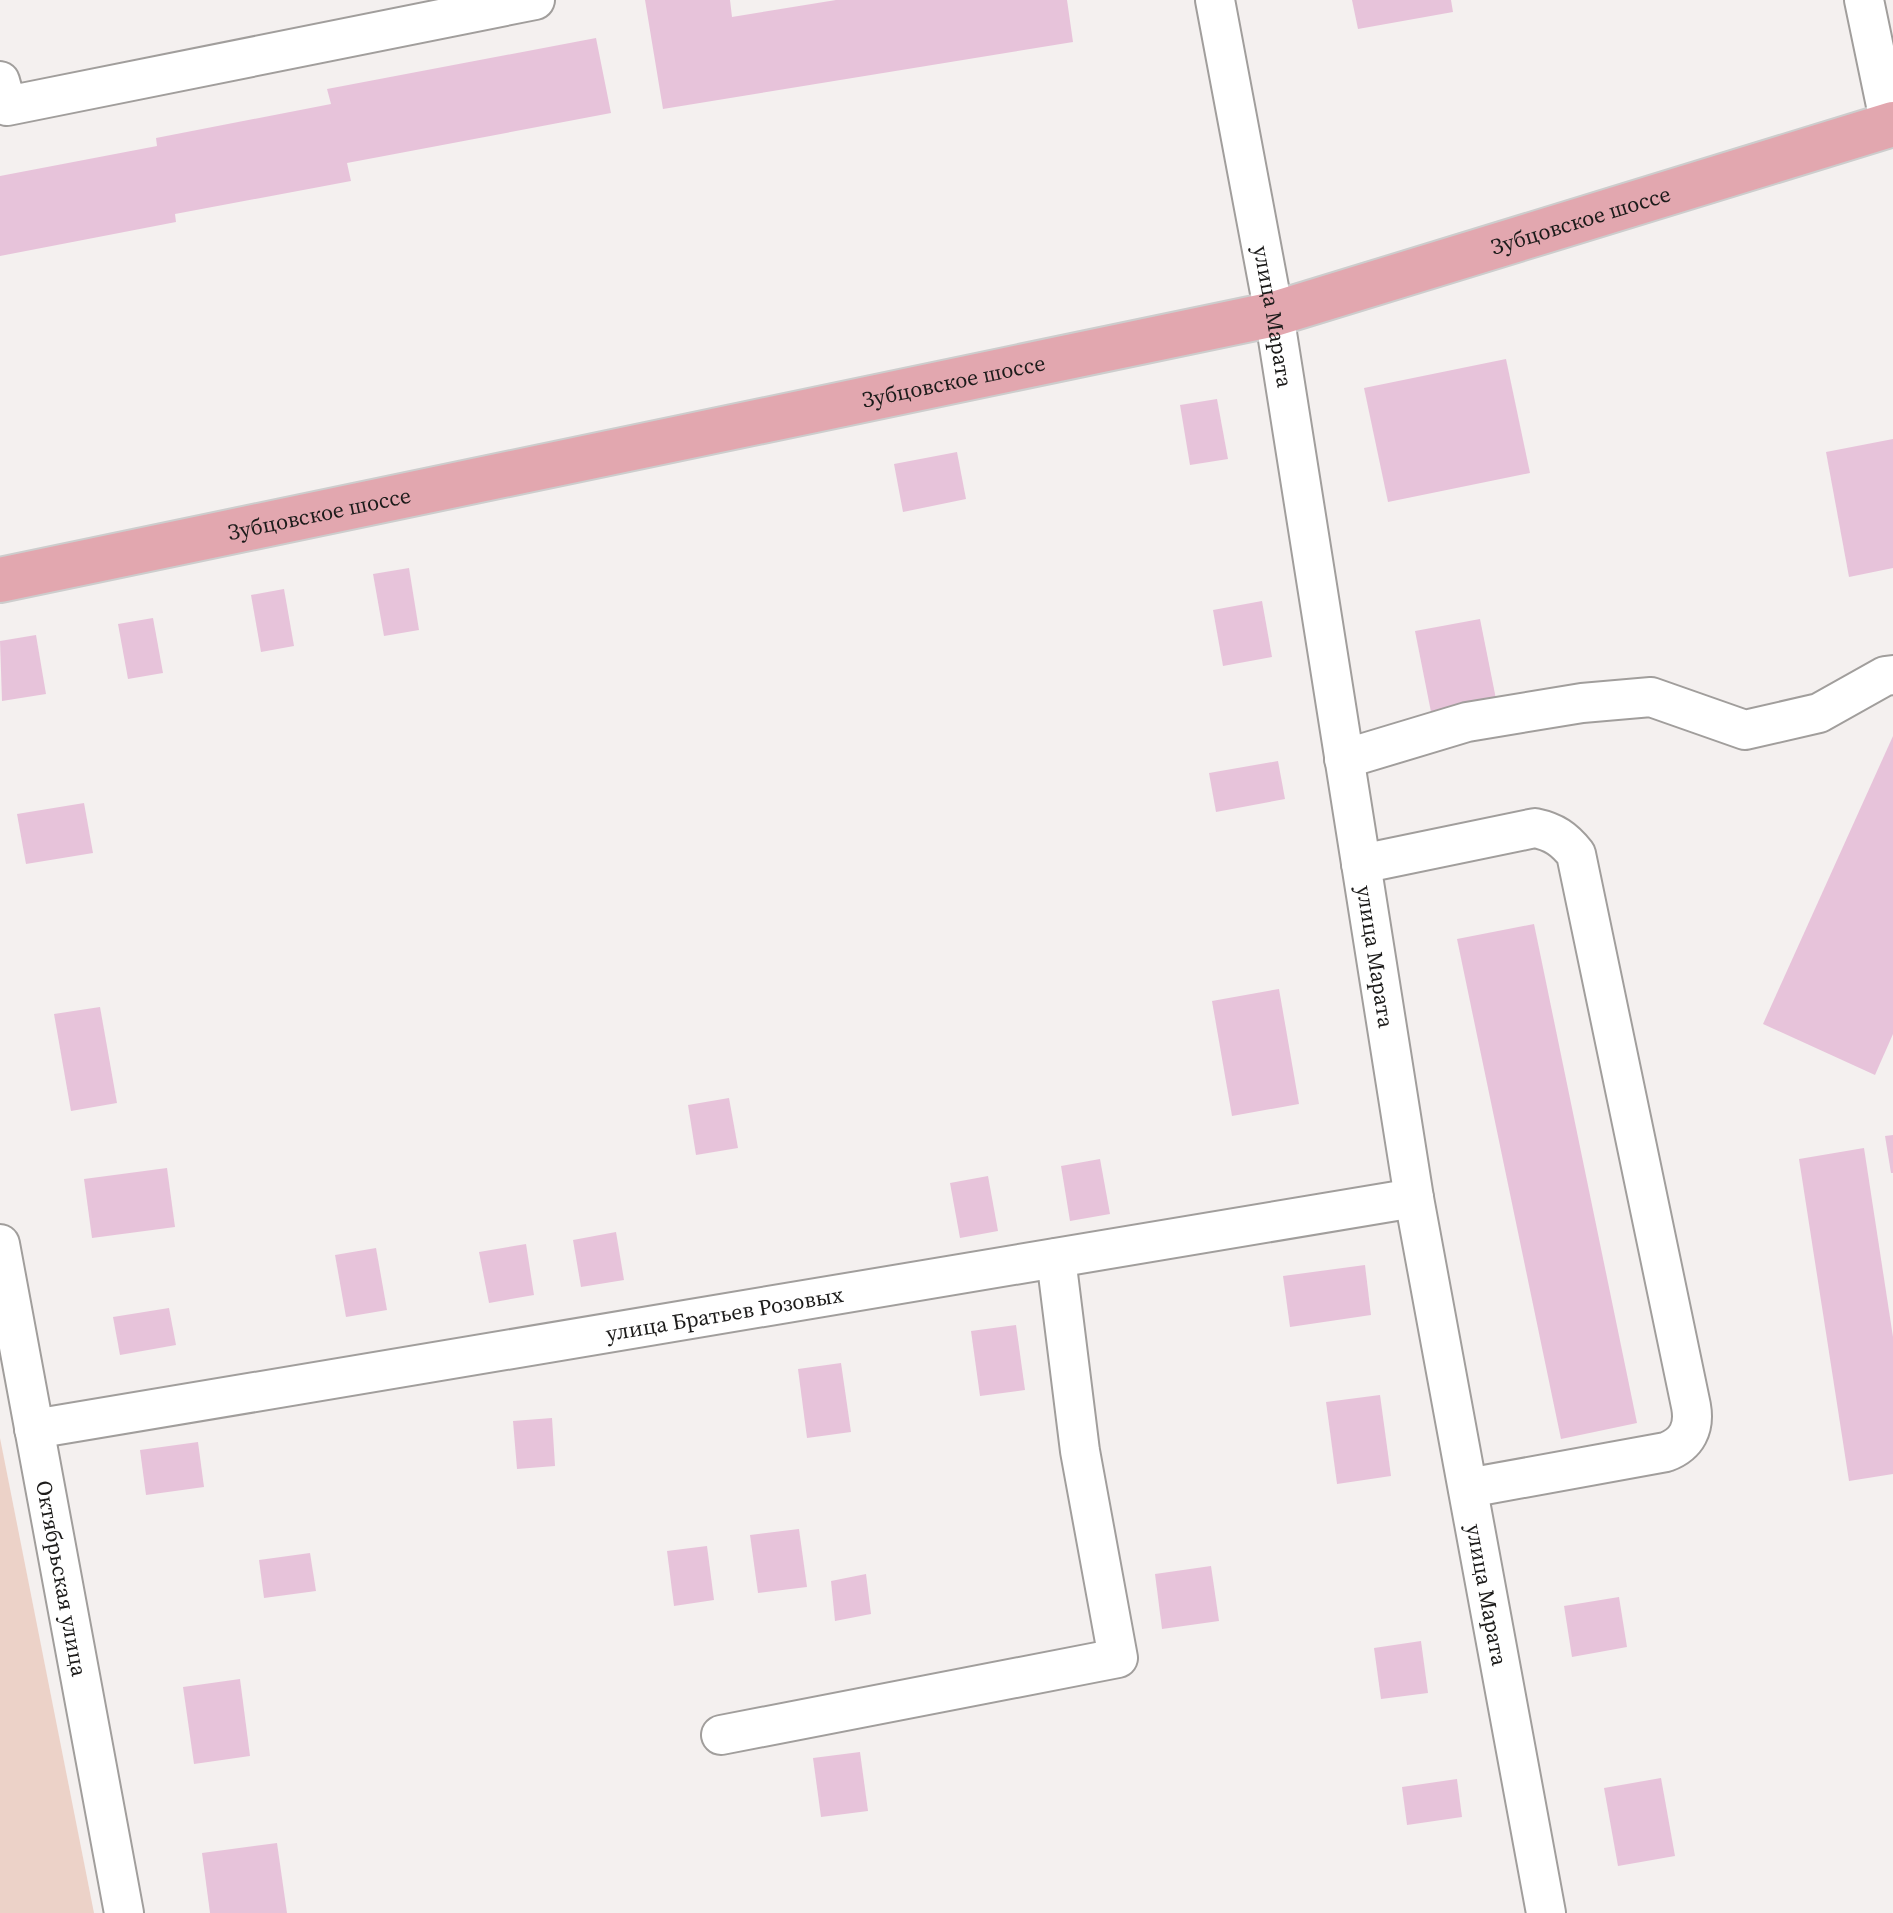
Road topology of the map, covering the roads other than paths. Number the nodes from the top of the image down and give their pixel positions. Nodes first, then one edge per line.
1 (535, 0) edge
2 (1215, 0) edge
3 (1864, 0) edge
4 (0, 81) edge
5 (1891, 125) edge
6 (1274, 314) junction
7 (0, 580) edge
8 (1893, 675) edge
9 (1344, 759) junction
10 (1361, 864) junction
11 (1414, 1198) junction
12 (0, 1244) edge
13 (1056, 1258) junction
14 (34, 1429) junction
15 (1468, 1488) junction
16 (721, 1735) dead end
17 (124, 1913) edge
18 (1546, 1913) edge

1 - 4 street
2 - 6 street, улица Марата
3 - 5 street
5 - 6 main road, Зубцовское шоссе
6 - 7 main road, Зубцовское шоссе
6 - 9 street, улица Марата
8 - 9 street
9 - 10 street, улица Марата
10 - 11 street, улица Марата
10 - 15 street
11 - 13 street, улица Братьев Розовых
11 - 15 street, улица Марата
12 - 14 street, Октябрьская улица
13 - 14 street, улица Братьев Розовых
13 - 16 street
14 - 17 street, Октябрьская улица
15 - 18 street, улица Марата

